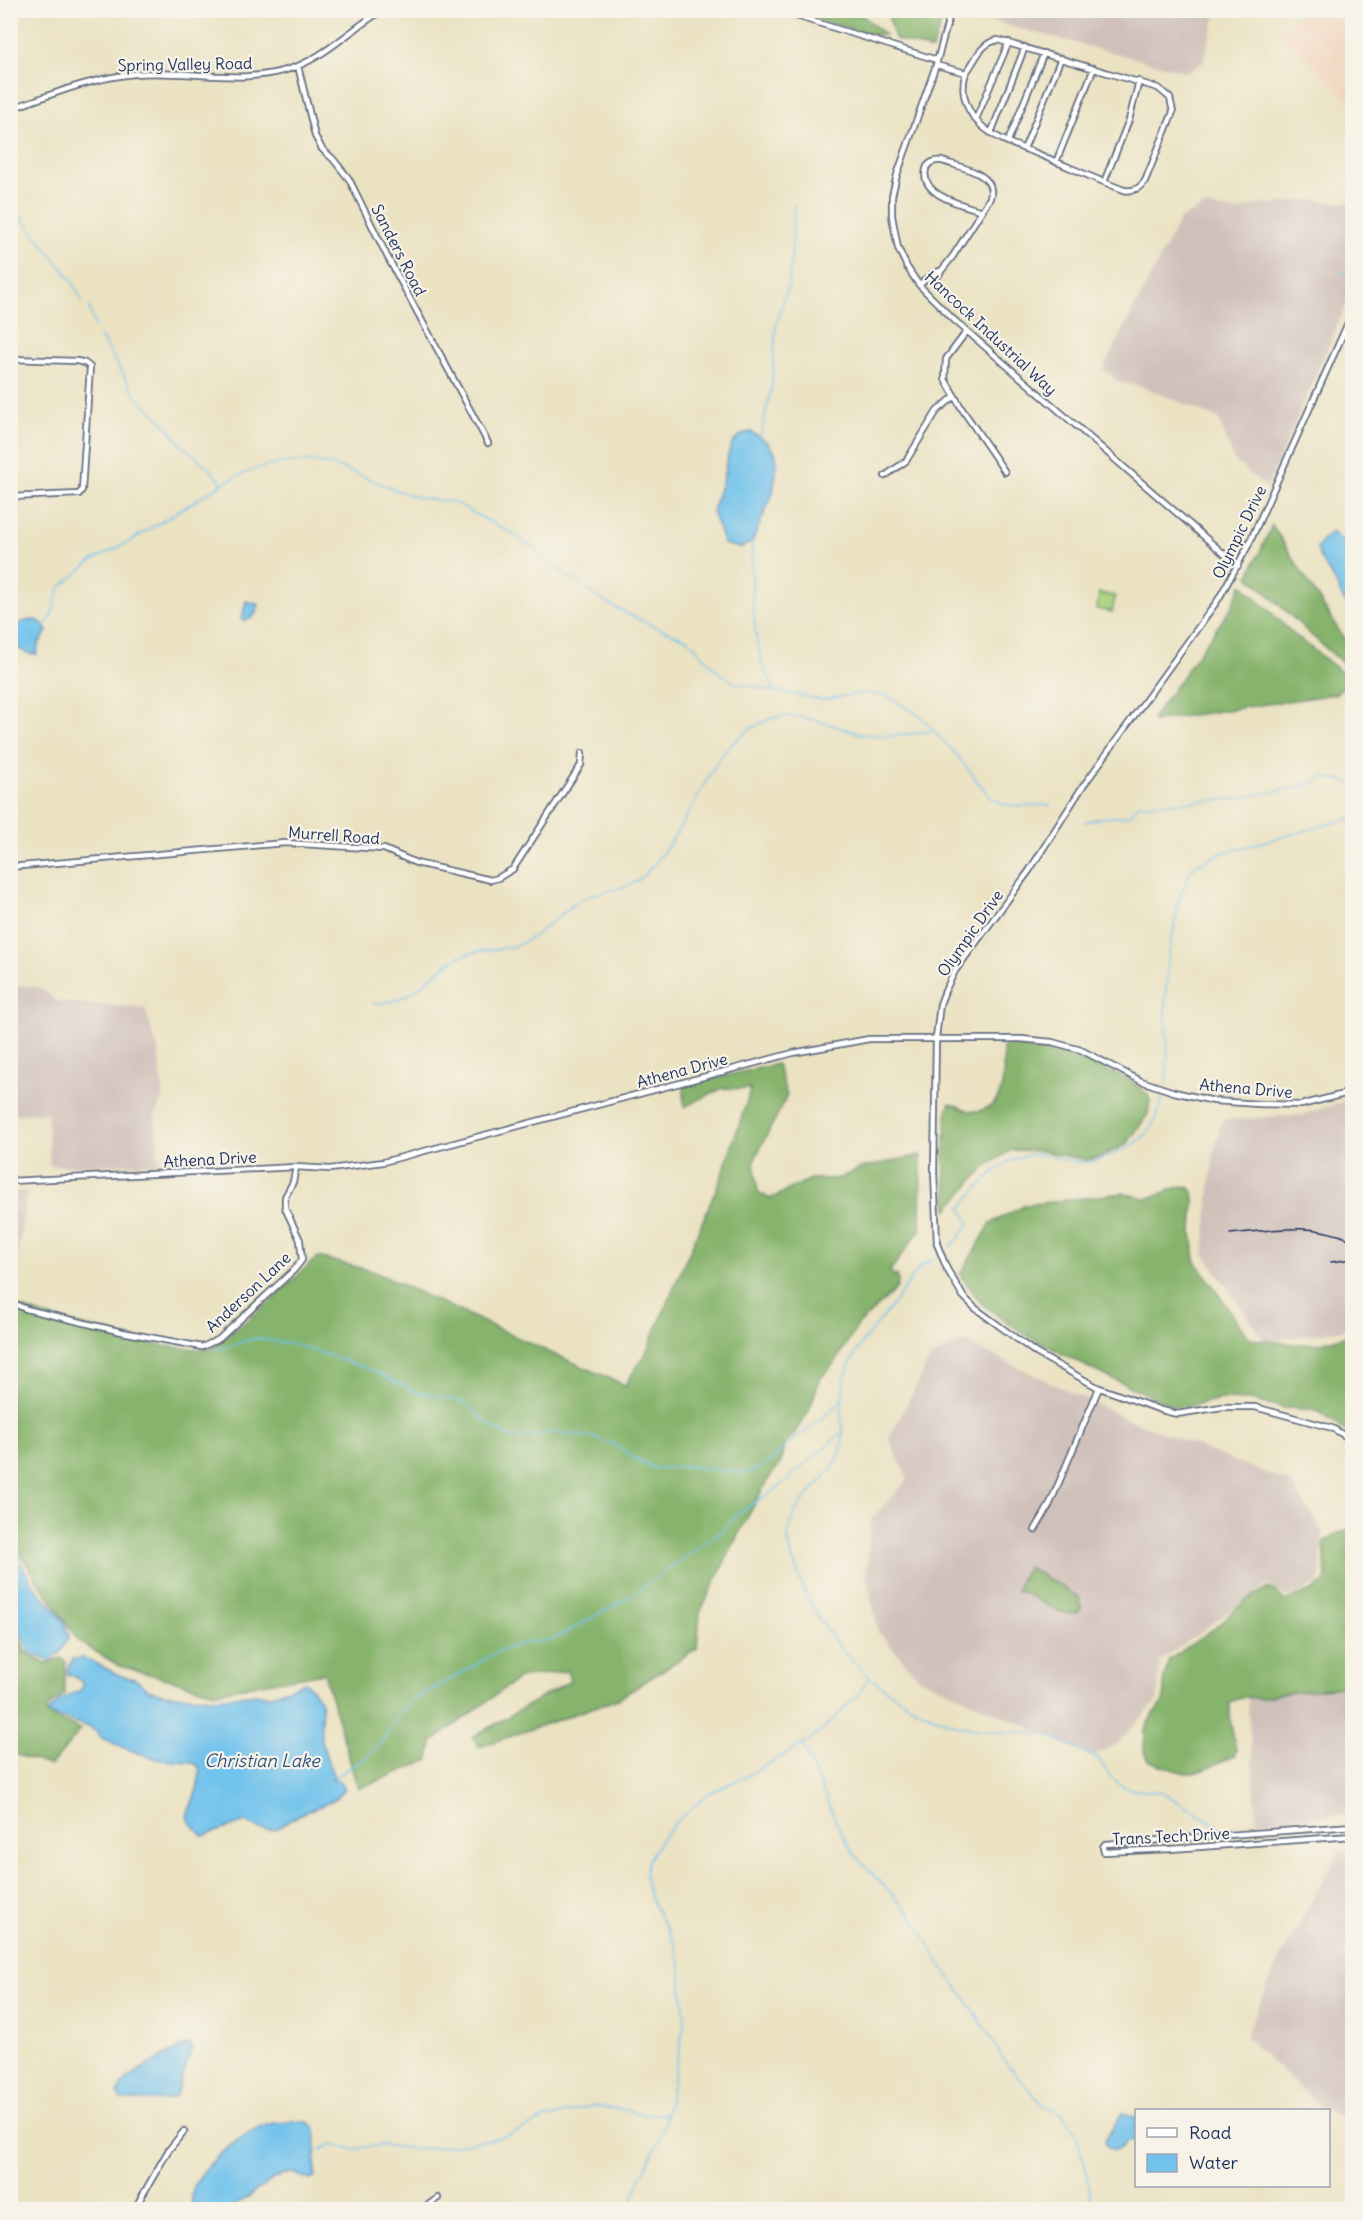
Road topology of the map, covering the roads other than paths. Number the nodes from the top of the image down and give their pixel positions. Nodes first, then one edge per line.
1 (383, 10) edge
2 (777, 10) edge
3 (951, 10) edge
4 (1009, 42) junction
5 (1025, 47) junction
6 (1044, 53) junction
7 (1061, 58) junction
8 (936, 62) junction
9 (298, 66) junction
10 (1094, 68) junction
11 (966, 73) junction
12 (1139, 81) junction
13 (10, 109) edge
14 (976, 119) junction
15 (991, 133) junction
16 (1008, 141) junction
17 (1024, 148) junction
18 (1056, 162) junction
19 (1104, 182) junction
20 (982, 211) junction
21 (920, 285) junction
22 (1353, 314) edge
23 (967, 331) junction
24 (10, 359) edge
25 (955, 396) junction
26 (488, 443) dead end
27 (1005, 472) dead end
28 (885, 476) dead end
29 (10, 498) edge
30 (1238, 566) junction
31 (582, 753) dead end
32 (10, 867) edge
33 (936, 1038) junction
34 (1353, 1092) edge
35 (296, 1167) junction
36 (10, 1181) edge
37 (10, 1302) edge
38 (1100, 1388) junction
39 (1353, 1440) edge
40 (1035, 1530) dead end
41 (1353, 1826) edge
42 (1301, 1830) junction
43 (1236, 1834) junction
44 (1353, 1836) edge
45 (1170, 1839) junction
46 (1302, 1840) junction
47 (1237, 1844) junction
48 (1171, 1849) junction
49 (184, 2131) dead end
50 (438, 2198) dead end
51 (134, 2210) edge
52 (421, 2210) edge

1 - 9 street, Spring Valley Road
2 - 8 street
3 - 8 street, Hancock Industrial Way
4 - 5 street
4 - 11 street
4 - 14 street
5 - 6 street
5 - 15 street
6 - 7 street
6 - 16 street
7 - 10 street
7 - 17 street
8 - 11 street
8 - 21 street, Hancock Industrial Way
9 - 13 street, Spring Valley Road
9 - 26 street, Sanders Road
10 - 12 street
10 - 18 street
11 - 14 street
12 - 19 street
12 - 19 street
14 - 15 street
15 - 16 street
16 - 17 street
17 - 18 street
18 - 19 street
20 - 20 street
20 - 21 street
21 - 23 street, Hancock Industrial Way
22 - 30 street, Olympic Drive
23 - 25 street
23 - 30 street, Hancock Industrial Way
24 - 29 street
25 - 27 street
25 - 28 street
30 - 33 street, Olympic Drive
31 - 32 street, Murrell Road
33 - 34 street, Athena Drive
33 - 35 street, Athena Drive
33 - 38 street, Olympic Drive
35 - 36 street, Athena Drive
35 - 37 street, Anderson Lane
38 - 39 street, Olympic Drive
38 - 40 street
41 - 42 street, Trans Tech Drive
42 - 43 street, Trans Tech Drive
42 - 46 street
43 - 45 street, Trans Tech Drive
43 - 47 street
44 - 46 street, Trans Tech Drive
45 - 48 street
45 - 48 street, Trans Tech Drive
46 - 47 street, Trans Tech Drive
47 - 48 street, Trans Tech Drive
49 - 51 street
50 - 52 street

